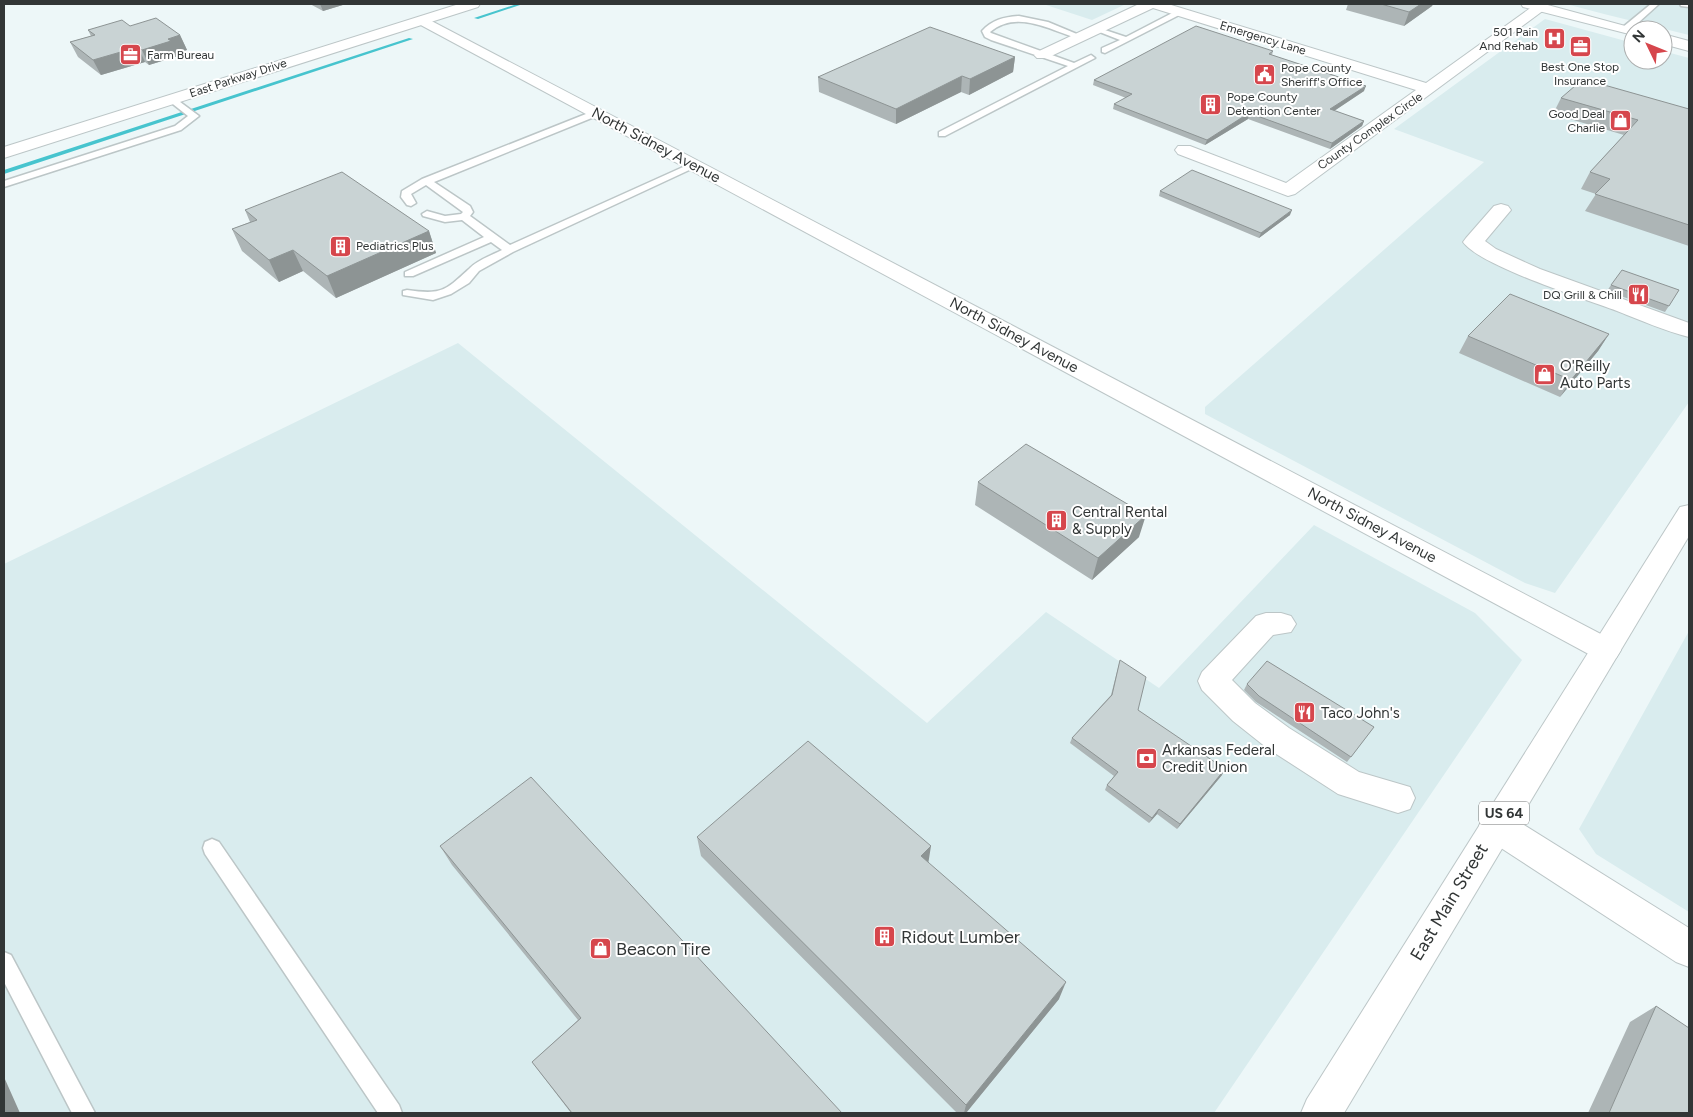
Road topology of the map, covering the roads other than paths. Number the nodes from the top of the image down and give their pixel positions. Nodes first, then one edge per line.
1 (472, 4) edge
2 (1152, 4) edge
3 (1654, 4) edge
4 (1684, 4) edge
5 (1689, 5) edge
6 (1535, 6) edge
7 (1181, 12) junction
8 (422, 20) junction
9 (1639, 20) edge
10 (1623, 28) edge
11 (1096, 29) junction
12 (1080, 37) junction
13 (1127, 40) junction
14 (1673, 42) edge
15 (1689, 46) edge
16 (1105, 50) dead end
17 (1042, 55) junction
18 (1090, 58) dead end
19 (1075, 66) junction
20 (1429, 89) junction
21 (182, 106) junction
22 (596, 113) junction
23 (942, 134) dead end
24 (1184, 150) dead end
25 (4, 153) edge
26 (695, 165) junction
27 (426, 181) junction
28 (4, 184) edge
29 (411, 203) dead end
30 (1501, 210) dead end
31 (426, 214) dead end
32 (464, 217) junction
33 (492, 237) junction
34 (509, 250) junction
35 (409, 274) dead end
36 (407, 293) dead end
37 (1689, 330) edge
38 (1689, 514) edge
39 (1281, 624) dead end
40 (1606, 650) junction
41 (1398, 798) dead end
42 (1496, 826) junction
43 (212, 848) dead end
44 (1689, 949) edge
45 (4, 962) edge
46 (84, 1113) edge
47 (391, 1113) edge
48 (1321, 1113) edge

1 - 8 street, East Parkway Drive
2 - 7 street, Emergency Lane
2 - 11 street
3 - 9 lane
4 - 5 lane
6 - 10 street
6 - 20 street, County Complex Circle
7 - 13 lane
7 - 20 street, Emergency Lane
8 - 21 street, East Parkway Drive
8 - 22 street, North Sidney Avenue
11 - 12 street
11 - 13 lane
12 - 17 street
12 - 17 lane
13 - 16 lane
14 - 15 street
17 - 19 lane
18 - 19 lane
19 - 23 lane
20 - 24 street, County Complex Circle
21 - 25 street, East Parkway Drive
21 - 28 lane
22 - 26 street, North Sidney Avenue
22 - 27 lane
26 - 34 lane
26 - 40 street, North Sidney Avenue
27 - 29 lane
27 - 32 lane
30 - 37 street
31 - 32 lane
32 - 33 lane
33 - 34 lane
33 - 35 lane
34 - 36 lane
38 - 40 street, East Main Street / US 64
39 - 41 street
40 - 42 street, East Main Street / US 64
42 - 44 street
42 - 48 street, East Main Street / US 64
43 - 47 lane
45 - 46 lane

